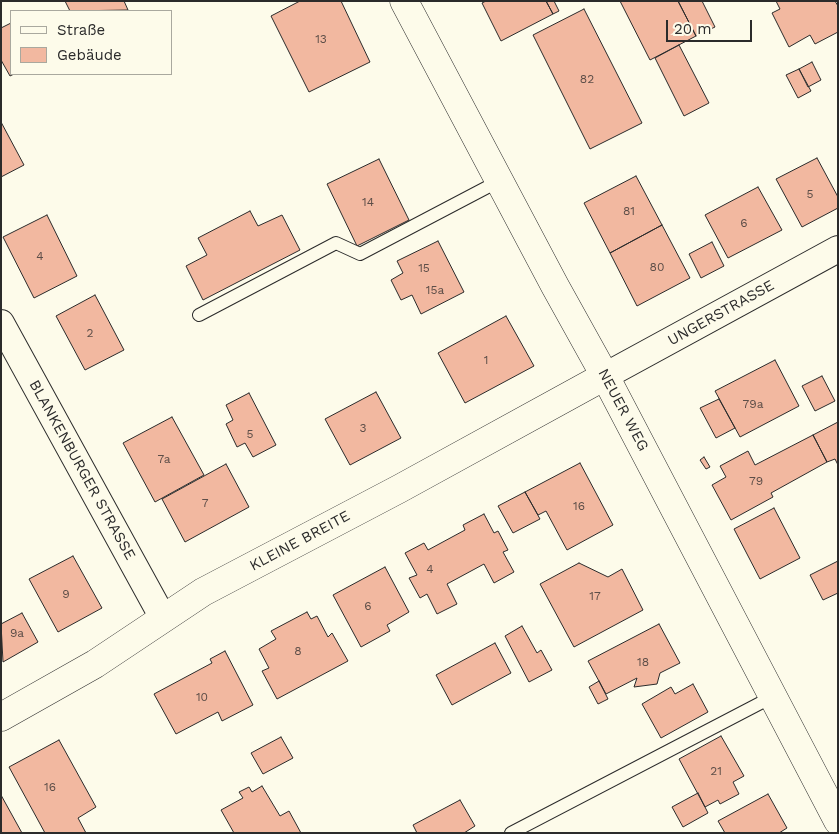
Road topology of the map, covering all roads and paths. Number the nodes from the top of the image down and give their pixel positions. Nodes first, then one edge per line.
1 (404, 1) edge
2 (499, 181) junction
3 (838, 249) edge
4 (199, 315) dead end
5 (1, 324) edge
6 (605, 376) junction
7 (163, 618) junction
8 (772, 697) junction
9 (1, 717) edge
10 (838, 821) edge
11 (512, 833) edge

1 - 2 main road, NEUER WEG
2 - 4 lane
2 - 6 main road, NEUER WEG
3 - 6 street, UNGERSTRASSE
5 - 7 street, BLANKENBURGER STRASSE
6 - 7 main road, KLEINE BREITE
6 - 8 main road, NEUER WEG
7 - 9 main road, KLEINE BREITE
8 - 10 main road, NEUER WEG
8 - 11 lane

